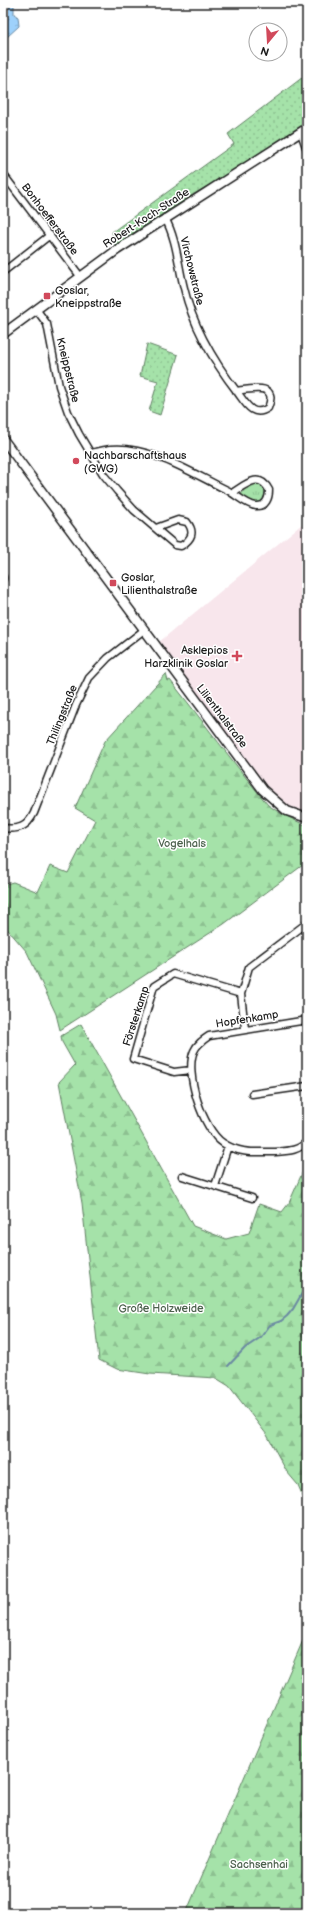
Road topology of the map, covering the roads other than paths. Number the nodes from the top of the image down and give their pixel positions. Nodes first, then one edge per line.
1 (304, 130) edge
2 (307, 150) edge
3 (3, 174) edge
4 (165, 218) junction
5 (50, 235) junction
6 (3, 272) edge
7 (80, 276) junction
8 (36, 309) junction
9 (3, 334) edge
10 (236, 391) junction
11 (3, 439) edge
12 (90, 454) junction
13 (232, 493) junction
14 (156, 528) junction
15 (144, 630) junction
16 (307, 818) edge
17 (3, 828) edge
18 (307, 923) edge
19 (241, 994) junction
20 (307, 1020) edge
21 (246, 1029) junction
22 (192, 1070) junction
23 (307, 1086) edge
24 (252, 1094) dead end
25 (307, 1141) edge
26 (228, 1146) junction
27 (182, 1176) dead end
28 (215, 1186) junction
29 (252, 1198) dead end

1 - 2 street
1 - 4 street, Robert-Koch-Straße
3 - 5 street, Bonhoefferstraße
4 - 7 street, Robert-Koch-Straße
4 - 10 street, Virchowstraße
5 - 6 street
5 - 7 street, Bonhoefferstraße
7 - 8 street, Robert-Koch-Straße
8 - 9 street, Robert-Koch-Straße
8 - 12 street, Kneippstraße
10 - 10 street, Virchowstraße
11 - 15 street, Lilienthalstraße
12 - 13 street
12 - 14 street, Kneippstraße
13 - 13 street
14 - 14 street, Kneippstraße
15 - 16 street, Lilienthalstraße
15 - 17 street, Thilingstraße
18 - 19 street
19 - 21 street
19 - 22 street, Försterkamp
20 - 21 street, Hopfenkamp
21 - 22 street, Hopfenkamp
22 - 26 street, Hopfenkamp
23 - 24 street
25 - 26 street, Hopfenkamp
26 - 28 street
27 - 28 street
28 - 29 street

